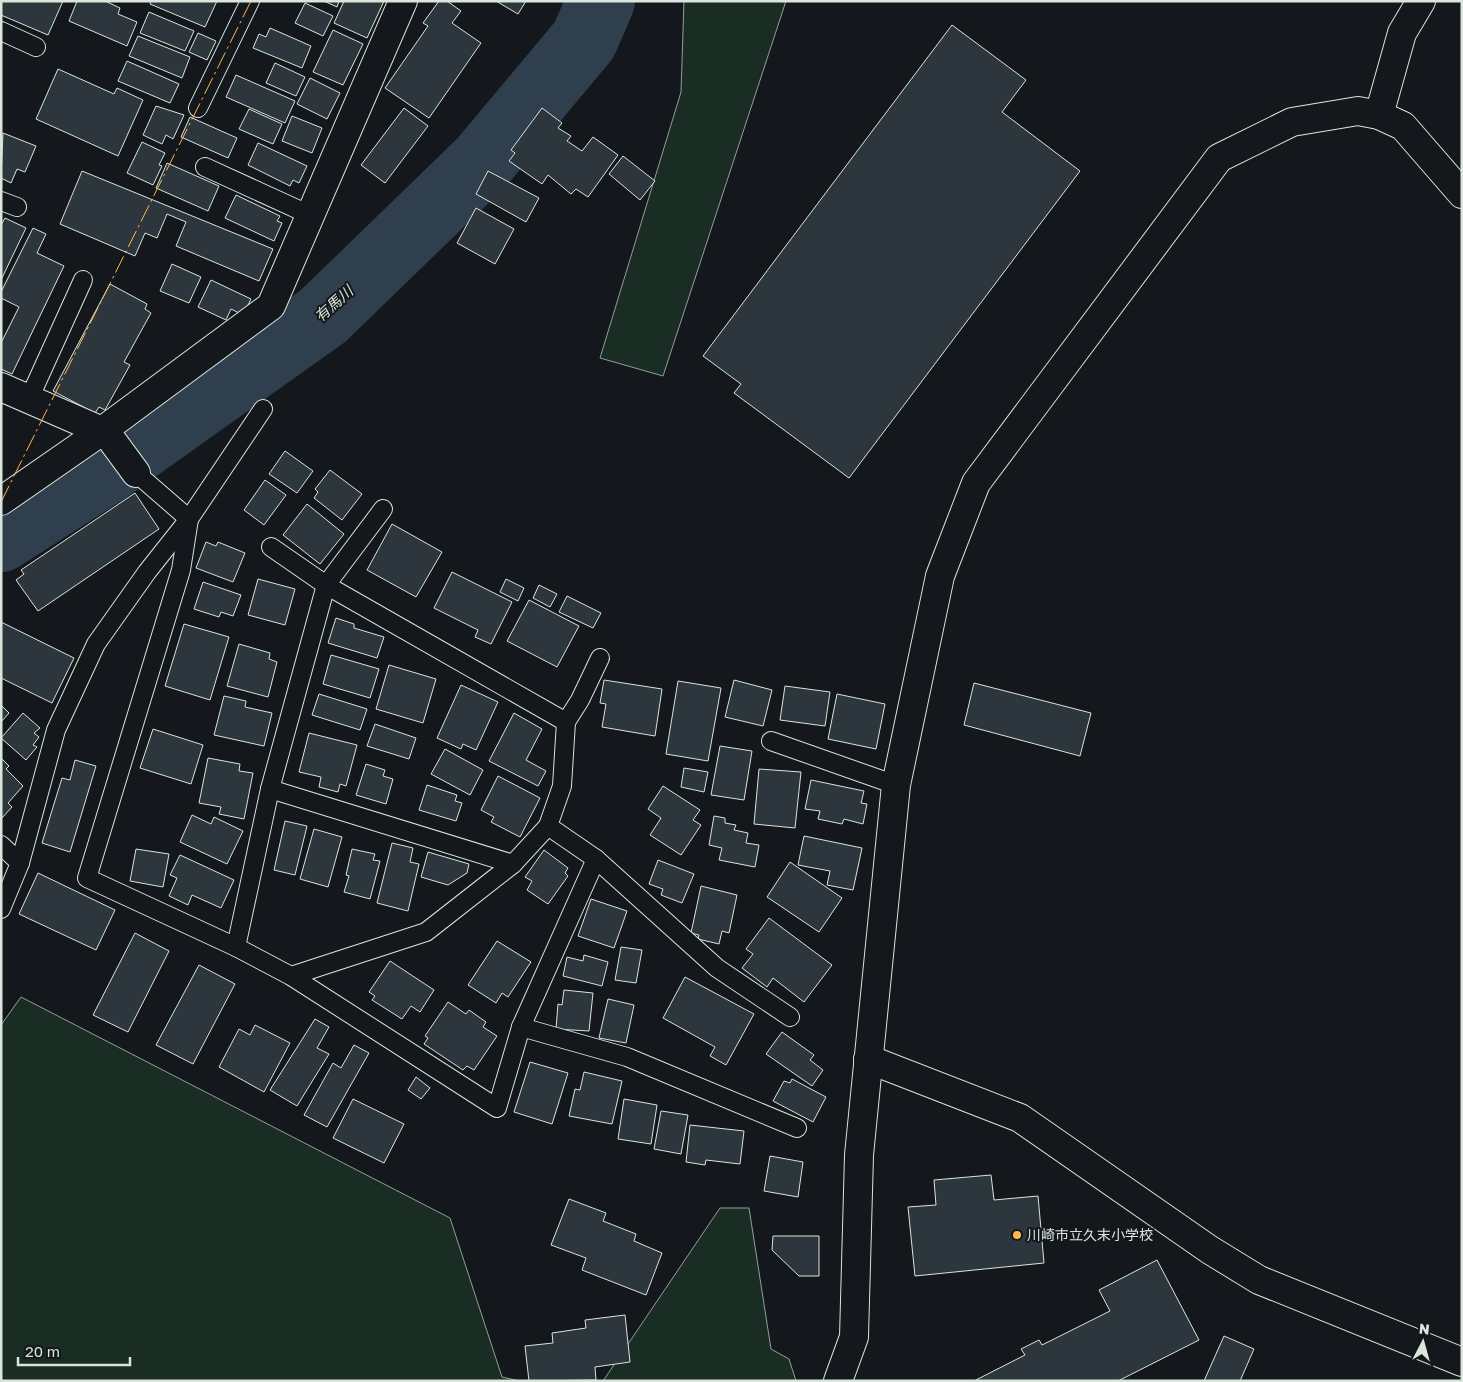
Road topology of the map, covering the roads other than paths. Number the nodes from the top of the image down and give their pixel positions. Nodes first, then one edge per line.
1 (250, 1) edge
2 (403, 1) edge
3 (1421, 1) edge
4 (1, 31) edge
5 (36, 47) dead end
6 (198, 108) dead end
7 (1379, 115) junction
8 (205, 166) dead end
9 (1462, 194) edge
10 (310, 215) junction
11 (83, 280) dead end
12 (1, 387) edge
13 (29, 399) junction
14 (263, 409) dead end
15 (106, 435) junction
16 (136, 473) joint
17 (1, 501) edge
18 (383, 509) dead end
19 (189, 519) junction
20 (271, 547) dead end
21 (326, 585) junction
22 (600, 658) dead end
23 (566, 722) junction
24 (770, 742) dead end
25 (896, 785) junction
26 (270, 789) junction
27 (548, 826) junction
28 (1, 845) edge
29 (596, 859) junction
30 (20, 863) junction
31 (513, 864) junction
32 (1, 908) edge
33 (236, 946) junction
34 (291, 976) junction
35 (790, 1017) dead end
36 (521, 1027) junction
37 (868, 1060) junction
38 (797, 1128) dead end
39 (1462, 1362) edge
40 (838, 1381) edge

1 - 6 lane
2 - 10 street
3 - 7 street
4 - 5 lane
7 - 9 street
7 - 25 street
8 - 10 lane
10 - 15 street
11 - 13 lane
12 - 13 street
13 - 15 street
14 - 19 lane
15 - 16 street
15 - 17 street
16 - 19 lane
18 - 21 lane
19 - 30 lane
19 - 33 lane
20 - 21 lane
21 - 23 lane
21 - 26 lane
22 - 23 lane
23 - 27 lane
24 - 25 lane
25 - 37 street
26 - 31 lane
26 - 33 lane
27 - 29 lane
27 - 31 lane
28 - 30 lane
29 - 35 lane
29 - 36 lane
30 - 32 lane
31 - 34 lane
33 - 34 lane
34 - 36 lane
36 - 38 lane
37 - 39 street
37 - 40 street

